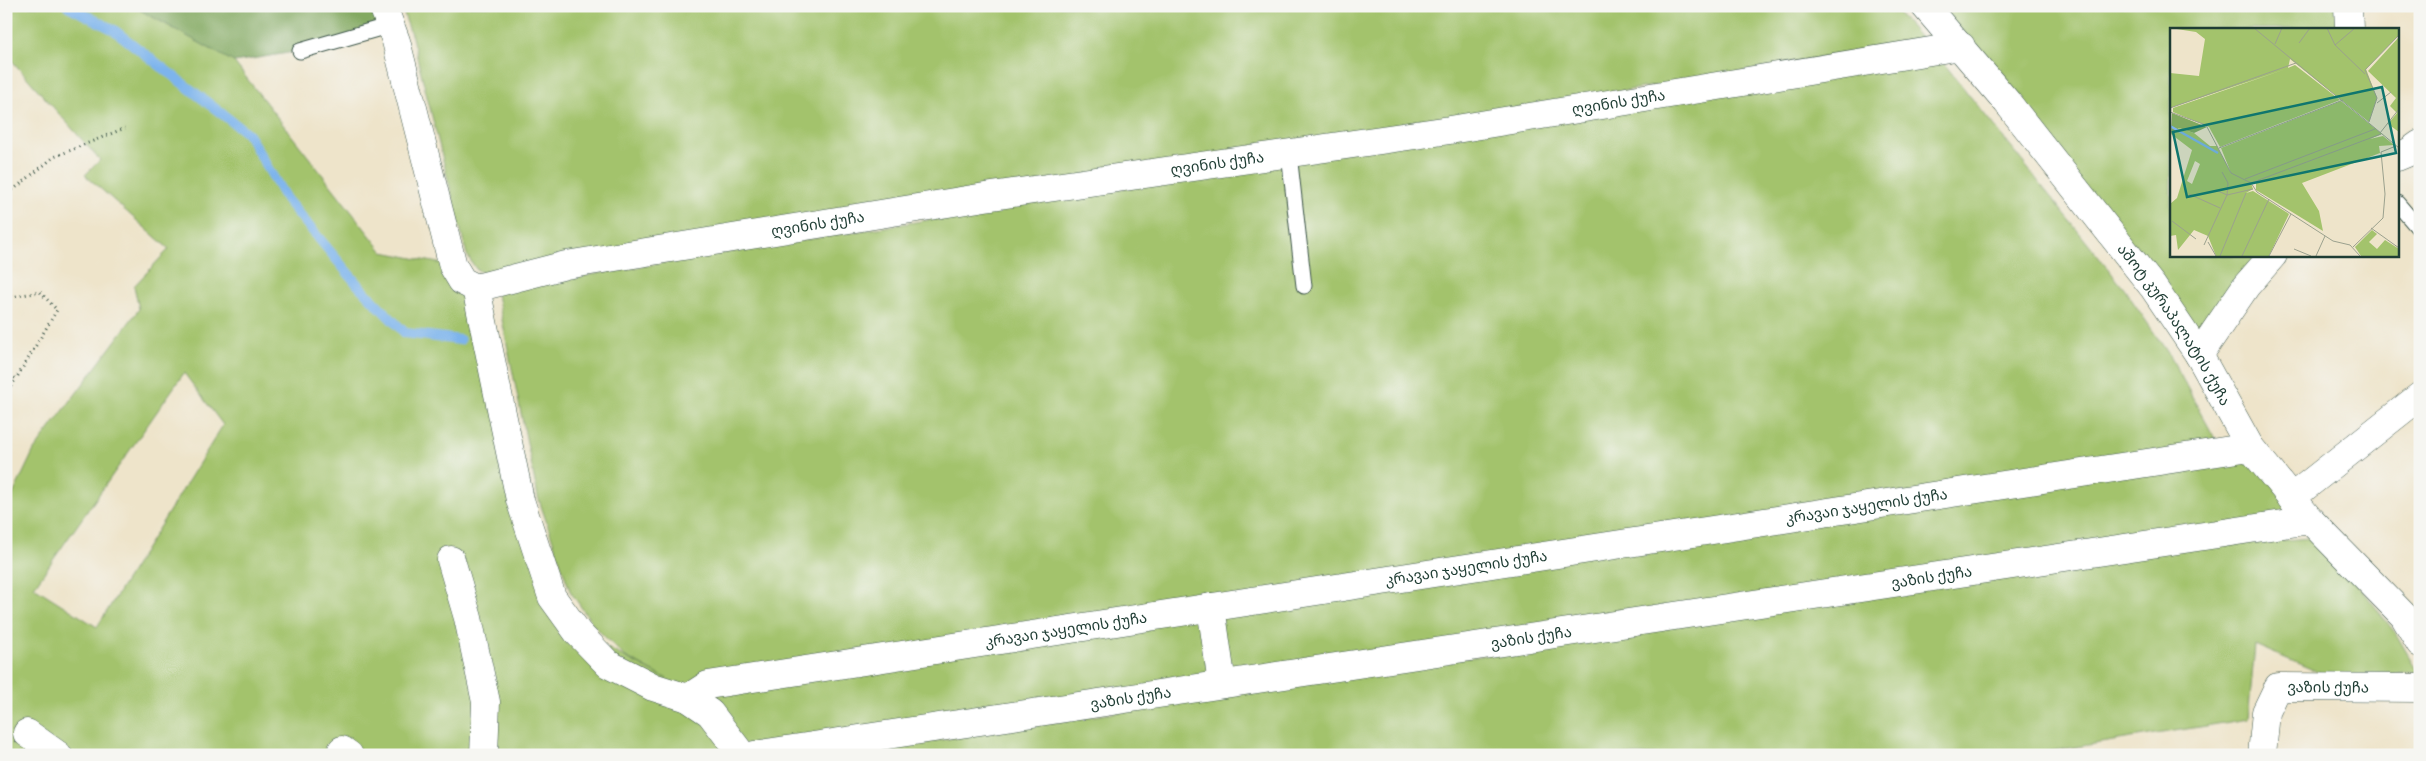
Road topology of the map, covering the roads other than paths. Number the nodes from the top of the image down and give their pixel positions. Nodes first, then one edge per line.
1 (1925, 6) edge
2 (2348, 6) edge
3 (387, 16) edge
4 (2349, 28) edge
5 (1961, 46) junction
6 (300, 51) dead end
7 (2420, 144) edge
8 (1289, 154) junction
9 (2398, 157) edge
10 (2398, 204) edge
11 (2420, 230) edge
12 (2272, 256) edge
13 (1304, 286) dead end
14 (476, 288) junction
15 (2200, 355) junction
16 (2420, 396) edge
17 (2250, 447) junction
18 (2291, 498) junction
19 (2310, 520) junction
20 (451, 560) dead end
21 (1211, 607) junction
22 (2420, 643) edge
23 (1222, 684) junction
24 (2420, 688) edge
25 (688, 698) junction
26 (26, 733) dead end
27 (58, 755) edge
28 (484, 755) edge
29 (742, 755) edge
30 (754, 755) edge
31 (2262, 755) edge

1 - 5 street, აშოტ კურაპალატის ქუჩა
2 - 4 street
3 - 6 lane
3 - 14 street
5 - 8 street, ღვინის ქუჩა
5 - 15 street, აშოტ კურაპალატის ქუჩა
7 - 9 street
8 - 13 lane
8 - 14 street, ღვინის ქუჩა
10 - 11 lane
12 - 15 street
14 - 25 street
15 - 17 street, აშოტ კურაპალატის ქუჩა
16 - 18 street
17 - 18 street, აშოტ კურაპალატის ქუჩა
17 - 21 street, კრავაი ჯაყელის ქუჩა
18 - 19 street, აშოტ კურაპალატის ქუჩა
19 - 22 street, აშოტ კურაპალატის ქუჩა
19 - 23 street, ვაზის ქუჩა
20 - 28 street
21 - 23 street
21 - 25 street, კრავაი ჯაყელის ქუჩა
23 - 30 street, ვაზის ქუჩა
24 - 31 street, ვაზის ქუჩა
25 - 29 street
26 - 27 street

